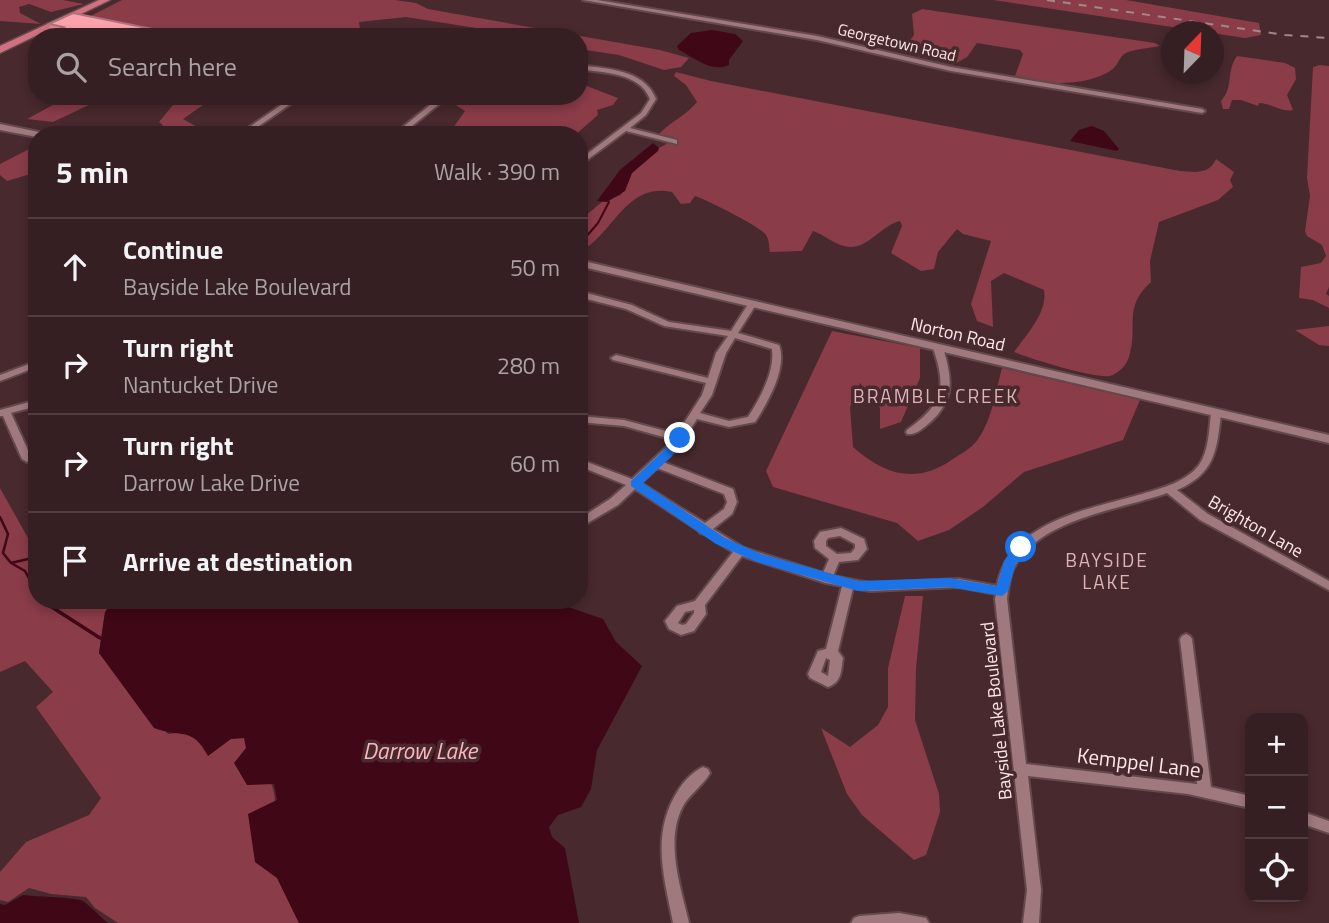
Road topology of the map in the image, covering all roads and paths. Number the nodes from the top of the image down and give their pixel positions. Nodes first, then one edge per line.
1 (106, 0) edge
2 (586, 0) edge
3 (47, 28) edge
4 (28, 37) edge
5 (0, 50) edge
6 (588, 69) edge
7 (286, 105) edge
8 (434, 105) edge
9 (1202, 111) dead end
10 (254, 126) edge
11 (408, 126) edge
12 (0, 127) edge
13 (625, 129) junction
14 (28, 133) edge
15 (674, 142) dead end
16 (588, 157) edge
17 (588, 264) edge
18 (588, 296) edge
19 (753, 303) junction
20 (733, 334) junction
21 (938, 348) junction
22 (616, 358) dead end
23 (28, 367) edge
24 (0, 378) edge
25 (712, 382) junction
26 (28, 405) edge
27 (3, 413) edge
28 (1216, 413) junction
29 (694, 415) junction
30 (588, 420) edge
31 (911, 432) dead end
32 (680, 438) junction
33 (1329, 439) edge
34 (27, 459) dead end
35 (657, 464) junction
36 (588, 466) edge
37 (635, 484) junction
38 (1169, 489) junction
39 (588, 518) edge
40 (704, 530) junction
41 (740, 551) junction
42 (835, 558) dead end
43 (826, 579) junction
44 (848, 584) junction
45 (1329, 586) edge
46 (1002, 591) junction
47 (699, 604) dead end
48 (1186, 639) dead end
49 (831, 653) dead end
50 (1021, 769) junction
51 (703, 773) dead end
52 (1205, 791) junction
53 (1245, 801) edge
54 (1308, 820) edge
55 (1329, 827) edge
56 (681, 923) edge
57 (859, 923) edge
58 (921, 923) edge
59 (1031, 923) edge

1 - 3 main road
2 - 9 street, Georgetown Road
4 - 5 main road
6 - 13 street
7 - 10 street
8 - 11 street
12 - 14 street
13 - 15 street
13 - 16 street
17 - 19 street, Norton Road
18 - 20 street
19 - 20 street
19 - 21 street, Norton Road
20 - 25 street
20 - 29 street
21 - 28 street, Norton Road
21 - 31 street
22 - 25 street
23 - 24 street
25 - 29 street
26 - 27 street
27 - 34 street
28 - 33 street, Norton Road
28 - 38 street, Bayside Lake Boulevard
29 - 32 street
30 - 32 street
32 - 35 street
35 - 37 street
35 - 40 street
36 - 37 street
37 - 39 street
37 - 40 street
38 - 45 street, Brighton Lane
38 - 46 street, Bayside Lake Boulevard
40 - 41 street
41 - 43 street
41 - 47 street
42 - 43 street
43 - 44 street
44 - 46 street
44 - 49 street
46 - 50 street, Bayside Lake Boulevard
48 - 52 street
50 - 52 street, Kemppel Lane
50 - 59 street, Bayside Lake Boulevard
51 - 56 street
52 - 53 street, Kemppel Lane
54 - 55 street
57 - 58 street

